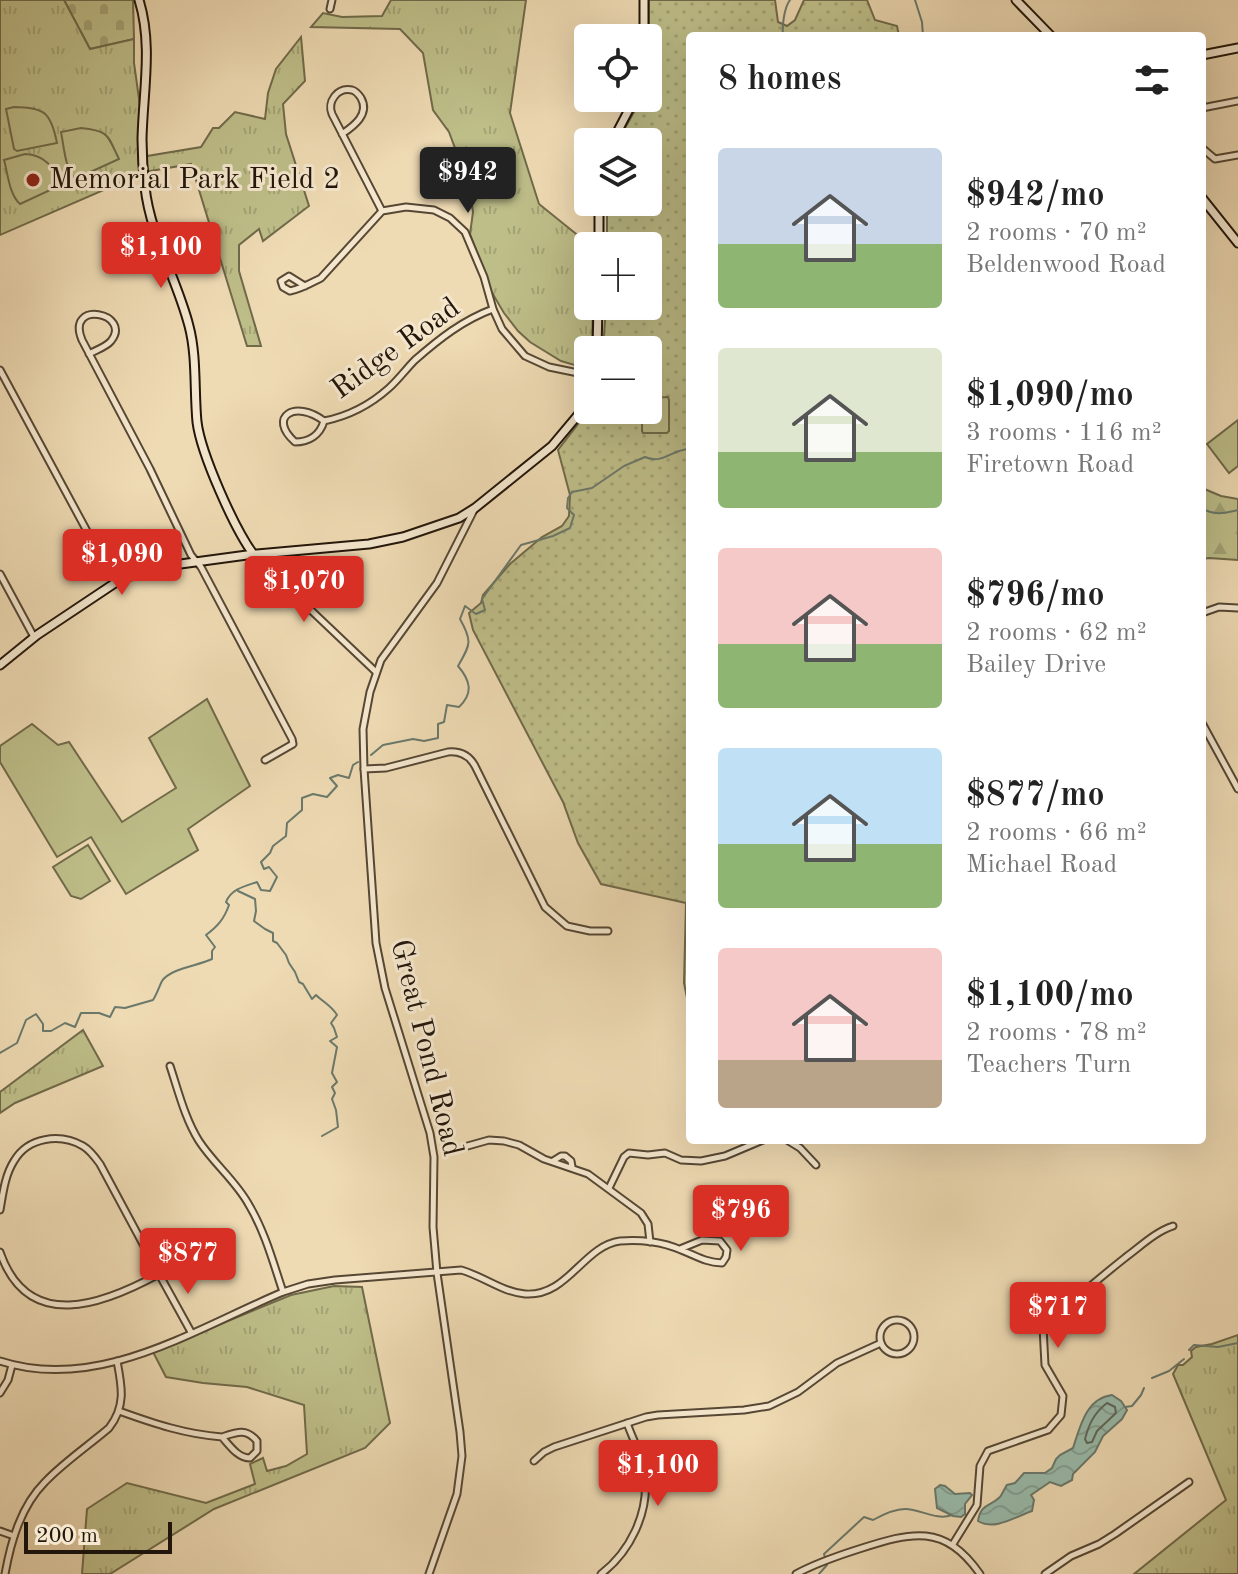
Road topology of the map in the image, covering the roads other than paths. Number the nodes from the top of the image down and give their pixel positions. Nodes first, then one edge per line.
1 (139, 0) edge
2 (332, 0) edge
3 (644, 0) edge
4 (1016, 0) edge
5 (330, 9) dead end
6 (644, 24) edge
7 (1047, 32) edge
8 (1238, 50) edge
9 (1206, 54) edge
10 (1238, 101) edge
11 (1206, 107) edge
12 (342, 134) junction
13 (1206, 151) edge
14 (1238, 155) edge
15 (1206, 203) edge
16 (382, 211) junction
17 (1238, 243) edge
18 (305, 286) dead end
19 (493, 309) junction
20 (89, 354) junction
21 (0, 370) edge
22 (574, 372) edge
23 (574, 420) edge
24 (324, 421) junction
25 (475, 508) junction
26 (254, 555) junction
27 (196, 561) junction
28 (0, 574) edge
29 (115, 583) junction
30 (1238, 608) edge
31 (1206, 612) edge
32 (34, 637) junction
33 (0, 665) edge
34 (376, 672) junction
35 (1206, 730) edge
36 (265, 760) dead end
37 (364, 769) junction
38 (1238, 789) edge
39 (608, 931) dead end
40 (170, 1066) dead end
41 (754, 1144) edge
42 (794, 1144) edge
43 (464, 1147) dead end
44 (816, 1165) dead end
45 (609, 1188) junction
46 (0, 1210) edge
47 (1173, 1226) dead end
48 (650, 1242) junction
49 (680, 1249) junction
50 (0, 1252) edge
51 (437, 1273) junction
52 (159, 1274) junction
53 (283, 1292) junction
54 (191, 1332) junction
55 (881, 1343) junction
56 (0, 1361) edge
57 (117, 1361) junction
58 (12, 1365) junction
59 (0, 1393) edge
60 (119, 1411) junction
61 (627, 1423) junction
62 (222, 1437) junction
63 (534, 1461) dead end
64 (1189, 1482) dead end
65 (0, 1531) edge
66 (14, 1536) junction
67 (953, 1544) junction
68 (5, 1574) edge
69 (429, 1574) edge
70 (601, 1574) edge
71 (796, 1574) edge
72 (980, 1574) edge
73 (1045, 1574) edge

1 - 26 street
2 - 5 street
3 - 6 street
4 - 7 street
8 - 9 street
10 - 11 street
12 - 12 street
12 - 16 street
13 - 14 street
15 - 17 street
16 - 18 street
16 - 19 street
19 - 22 street
19 - 24 street, Ridge Road
20 - 20 street
20 - 27 street
21 - 29 street
23 - 25 street
24 - 24 street, Ridge Road
25 - 26 street
25 - 34 street, Great Pond Road
26 - 27 street
26 - 34 street
27 - 29 street
27 - 36 street
28 - 32 street
29 - 32 street
30 - 31 street
32 - 33 street
34 - 37 street, Great Pond Road
35 - 38 street
37 - 39 street
37 - 51 street, Great Pond Road
40 - 53 street
41 - 45 street
42 - 44 street
43 - 45 street
45 - 48 street
46 - 52 street
47 - 67 street
48 - 49 street
48 - 51 street
49 - 49 street
50 - 52 street
51 - 53 street
51 - 69 street, Great Pond Road
52 - 54 street
53 - 54 street
54 - 57 street
55 - 55 street
55 - 61 street
56 - 58 street
57 - 58 street
57 - 60 street
58 - 59 street
60 - 62 street
60 - 66 street
61 - 63 street
61 - 70 street
62 - 62 street
64 - 73 street
65 - 66 street
66 - 68 street
67 - 71 street
67 - 72 street

